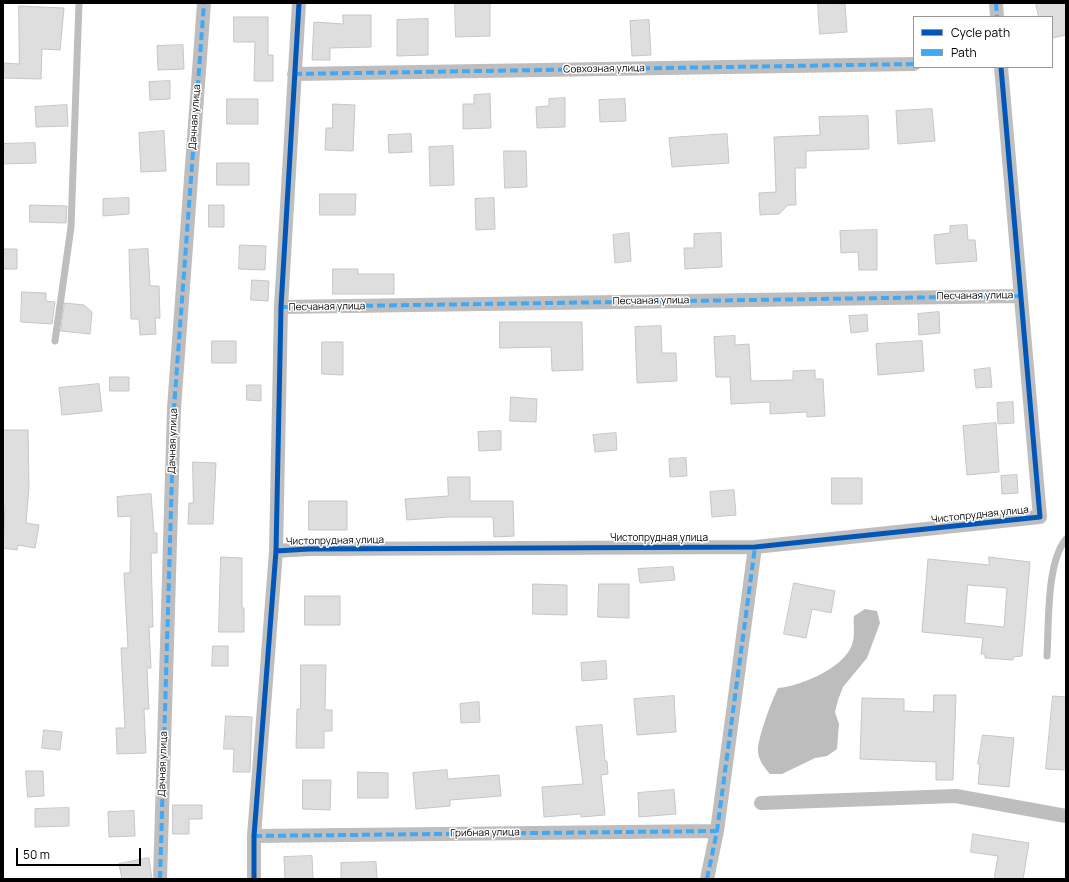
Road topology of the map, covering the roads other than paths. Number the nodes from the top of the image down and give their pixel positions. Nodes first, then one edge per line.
1 (79, 3) edge
2 (204, 3) edge
3 (299, 3) edge
4 (996, 3) edge
5 (997, 16) edge
6 (913, 64) edge
7 (1001, 68) edge
8 (294, 74) junction
9 (1022, 296) junction
10 (281, 307) junction
11 (55, 341) dead end
12 (1066, 539) edge
13 (755, 547) junction
14 (276, 551) junction
15 (1046, 656) dead end
16 (761, 803) dead end
17 (1066, 816) edge
18 (717, 831) junction
19 (254, 836) junction
20 (160, 879) edge
21 (254, 879) edge
22 (707, 879) edge

1 - 11 lane
2 - 20 street, Дачная улица
3 - 8 street
4 - 5 street
6 - 8 street, Совхозная улица
7 - 9 street
8 - 10 street
9 - 10 street, Песчаная улица
9 - 13 street, Чистопрудная улица
10 - 14 street
12 - 15 lane
13 - 14 street, Чистопрудная улица
13 - 18 street
14 - 19 street
16 - 17 street
18 - 19 street, Грибная улица
18 - 22 street
19 - 21 street

